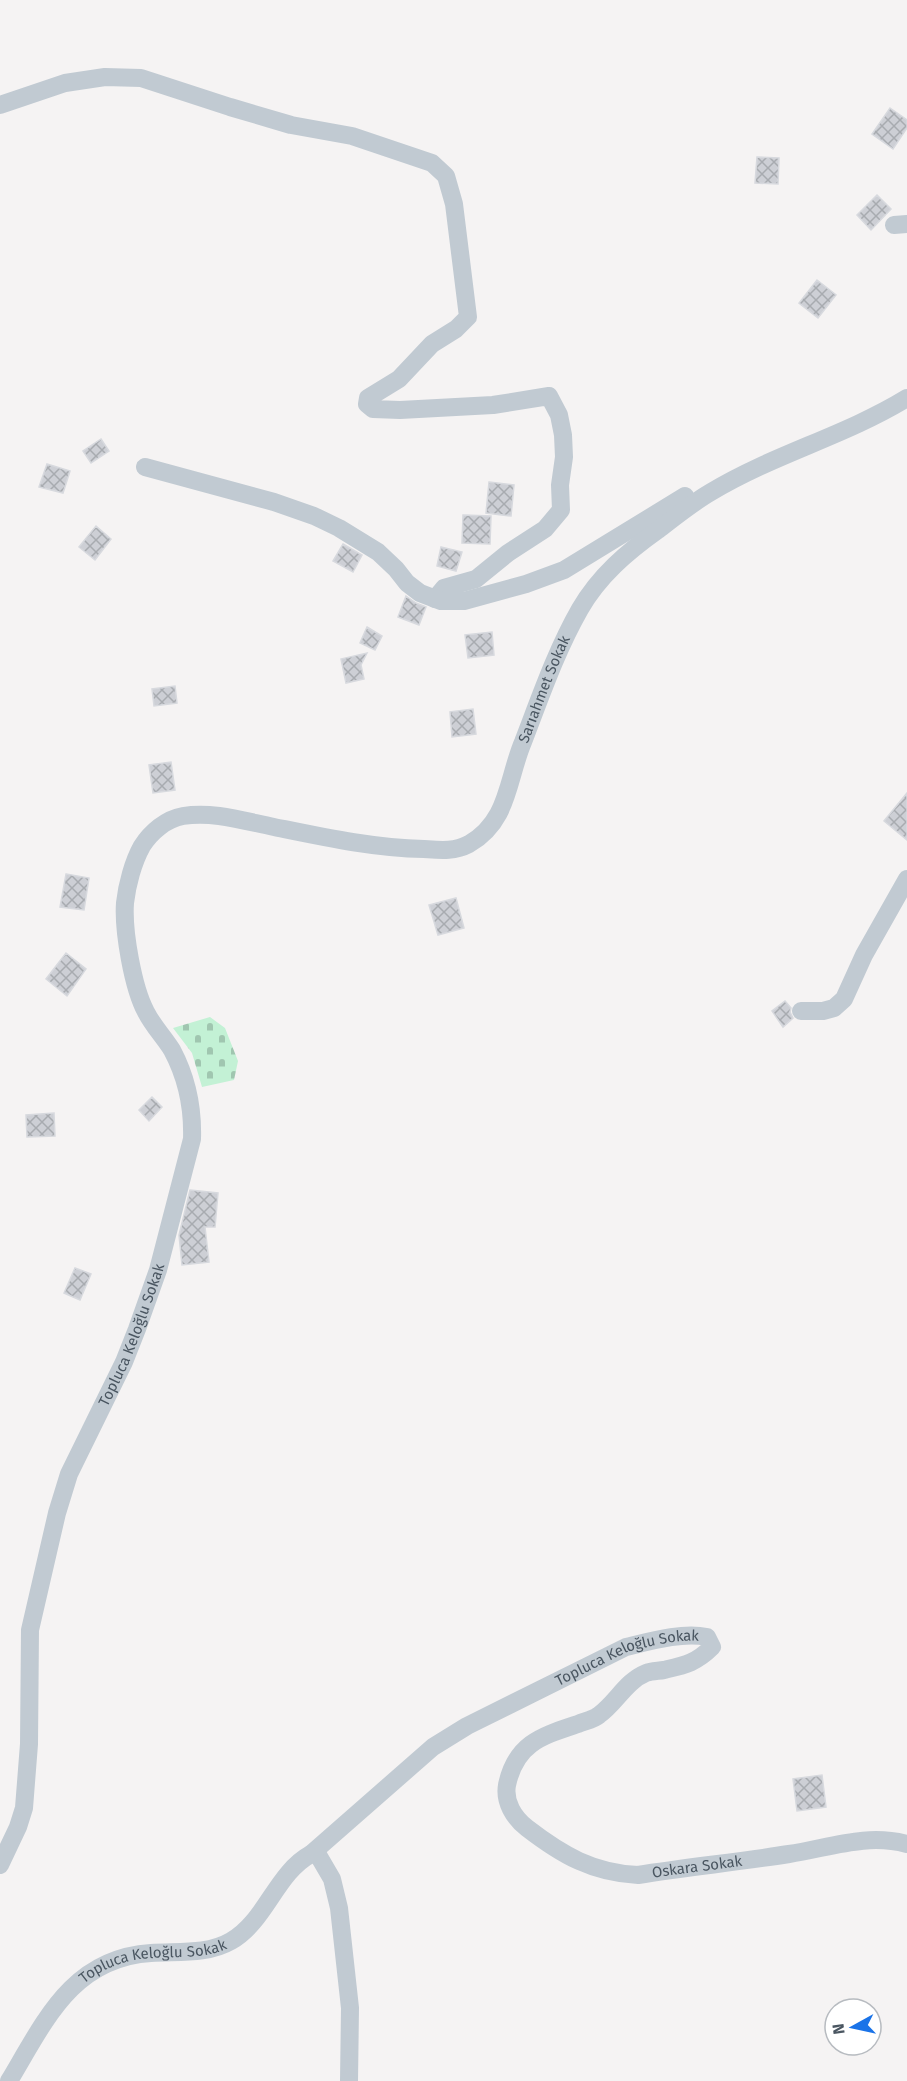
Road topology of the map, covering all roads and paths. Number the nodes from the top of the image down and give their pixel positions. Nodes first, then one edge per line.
1 (0, 105) edge
2 (907, 398) edge
3 (146, 467) dead end
4 (712, 491) junction
5 (435, 599) junction
6 (169, 822) joint
7 (907, 879) edge
8 (801, 1011) dead end
9 (509, 1807) joint
10 (907, 1844) edge
11 (311, 1854) junction
12 (0, 1865) edge
13 (9, 2081) edge
14 (349, 2081) edge

1 - 5 street
2 - 4 street, Sarıahmet Sokak
3 - 5 street
4 - 5 street
4 - 6 street, Sarıahmet Sokak
6 - 12 street, Topluca Keloğlu Sokak
7 - 8 street
9 - 10 street, Oskara Sokak
9 - 11 street, Topluca Keloğlu Sokak
11 - 13 street, Topluca Keloğlu Sokak
11 - 14 street

